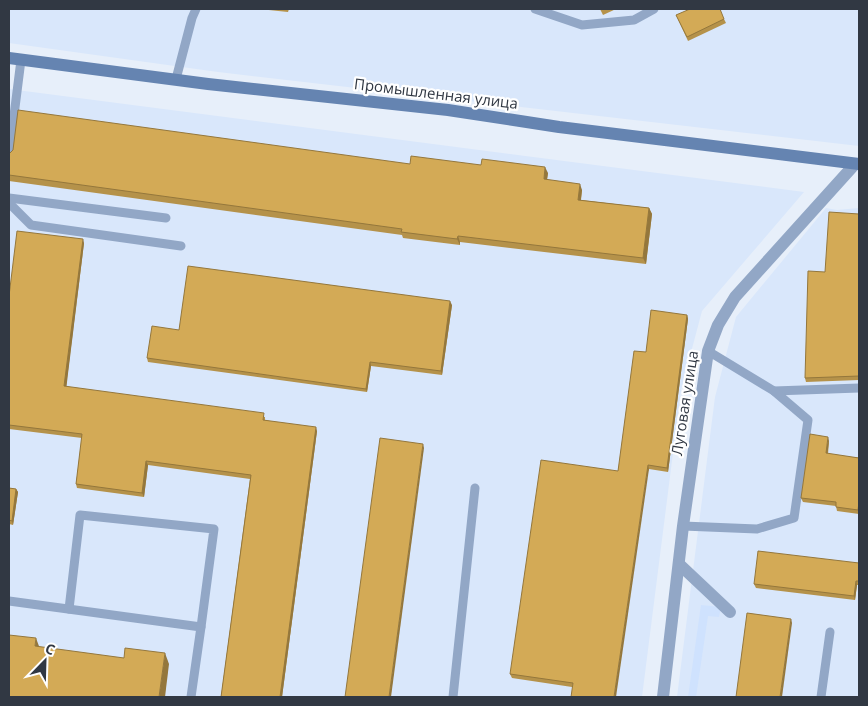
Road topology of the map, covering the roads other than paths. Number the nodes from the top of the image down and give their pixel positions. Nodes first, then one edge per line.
1 (196, 9) edge
2 (535, 9) edge
3 (654, 9) edge
4 (15, 59) edge
5 (176, 79) junction
6 (9, 154) edge
7 (857, 164) edge
8 (9, 198) edge
9 (9, 203) edge
10 (166, 218) dead end
11 (181, 246) dead end
12 (708, 351) junction
13 (859, 388) edge
14 (774, 391) junction
15 (475, 488) dead end
16 (683, 526) junction
17 (679, 564) junction
18 (9, 602) edge
19 (69, 609) junction
20 (730, 612) dead end
21 (201, 627) junction
22 (830, 632) dead end
23 (191, 697) edge
24 (453, 697) edge
25 (663, 697) edge
26 (821, 697) edge

1 - 5 lane
2 - 3 lane
4 - 5 main road, Промышленная улица
4 - 6 lane
5 - 7 main road, Промышленная улица
7 - 12 street, Луговая улица
8 - 10 lane
9 - 11 lane
12 - 14 lane
12 - 16 street, Луговая улица
13 - 14 lane
14 - 16 lane
15 - 24 lane
16 - 17 street, Луговая улица
17 - 20 street
17 - 25 street, Луговая улица
18 - 19 lane
19 - 21 lane
19 - 21 lane
21 - 23 lane
22 - 26 lane

